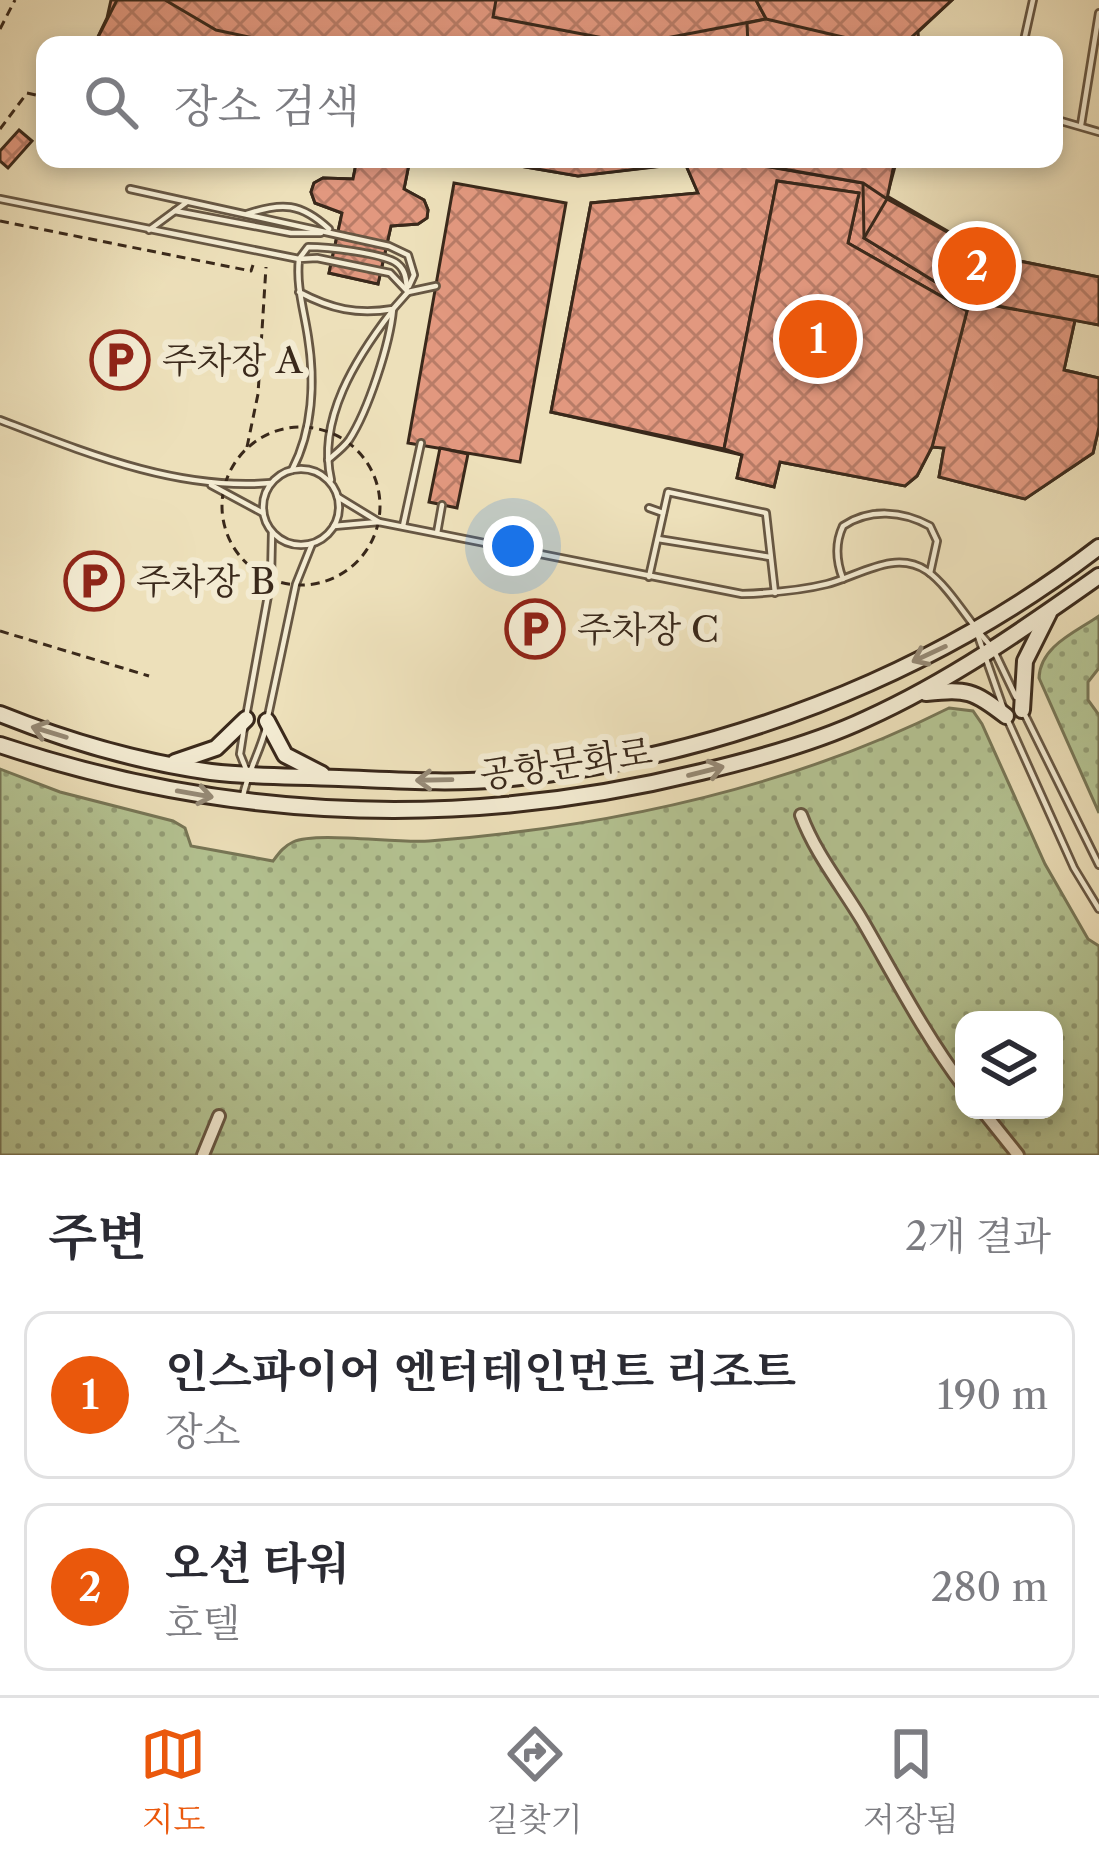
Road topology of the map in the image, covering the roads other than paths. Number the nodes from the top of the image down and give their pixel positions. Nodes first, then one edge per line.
1 (1033, 0) edge
2 (1099, 13) edge
3 (1025, 36) edge
4 (1063, 121) edge
5 (1081, 125) junction
6 (1099, 131) edge
7 (130, 189) dead end
8 (0, 199) edge
9 (187, 202) junction
10 (175, 211) junction
11 (245, 214) junction
12 (149, 230) junction
13 (333, 233) junction
14 (299, 259) junction
15 (436, 286) dead end
16 (299, 292) junction
17 (408, 292) junction
18 (393, 309) junction
19 (0, 420) edge
20 (421, 443) dead end
21 (327, 462) junction
22 (292, 470) junction
23 (272, 483) junction
24 (332, 485) junction
25 (224, 488) junction
26 (338, 496) junction
27 (442, 505) dead end
28 (649, 508) dead end
29 (263, 513) junction
30 (663, 513) junction
31 (379, 522) junction
32 (334, 526) junction
33 (403, 526) junction
34 (272, 532) junction
35 (436, 533) junction
36 (658, 539) junction
37 (312, 544) junction
38 (1099, 547) edge
39 (771, 557) junction
40 (930, 573) junction
41 (1099, 576) edge
42 (649, 577) junction
43 (843, 579) junction
44 (775, 593) junction
45 (1050, 611) junction
46 (976, 631) junction
47 (988, 652) junction
48 (915, 694) junction
49 (1022, 710) junction
50 (0, 715) edge
51 (1006, 716) junction
52 (246, 719) junction
53 (267, 721) junction
54 (0, 745) edge
55 (167, 764) junction
56 (248, 774) junction
57 (332, 778) junction
58 (242, 801) junction
59 (801, 815) dead end
60 (1099, 865) edge
61 (1099, 909) edge
62 (955, 1075) edge
63 (219, 1116) dead end
64 (989, 1119) edge
65 (203, 1155) edge
66 (1018, 1155) edge

1 - 3 lane
2 - 5 lane
4 - 5 lane
5 - 6 lane
7 - 9 lane
8 - 12 lane
9 - 10 lane
9 - 11 lane
10 - 12 lane
10 - 13 lane
11 - 13 lane
11 - 13 lane
12 - 14 lane
13 - 17 lane
14 - 16 lane
14 - 17 lane
14 - 17 lane
15 - 17 lane
16 - 18 lane
16 - 22 lane
17 - 18 lane
18 - 21 lane
18 - 21 lane
19 - 25 lane
20 - 33 lane
21 - 24 lane
22 - 23 lane
22 - 24 lane
23 - 25 lane
23 - 29 lane
24 - 26 lane
25 - 29 lane
26 - 31 lane
26 - 32 lane
27 - 35 lane
28 - 30 lane
29 - 34 lane
30 - 36 lane
30 - 39 lane
31 - 32 lane
31 - 33 lane
32 - 37 lane
33 - 35 lane
34 - 37 lane
34 - 52 lane
35 - 42 lane
36 - 39 lane
36 - 42 lane
37 - 53 lane
38 - 46 street, 공항문화로
39 - 44 lane
40 - 43 lane
40 - 43 lane
40 - 46 lane
41 - 45 street, 공항문화로
42 - 44 lane
43 - 44 lane
45 - 47 street, 공항문화로
45 - 49 street
46 - 47 lane
46 - 47 lane
46 -> 57 street, 공항문화로
47 - 48 street, 공항문화로
47 - 49 lane
47 - 51 lane
48 - 51 street
58 -> 48 street, 공항문화로
49 - 60 lane
55 -> 50 street, 공항문화로
51 - 61 lane
52 - 55 street
52 - 56 lane
53 - 56 lane
53 - 57 street
54 -> 58 street, 공항문화로
55 - 56 street, 공항문화로
56 - 57 street, 공항문화로
56 - 58 lane
59 - 62 street
63 - 65 street
64 - 66 street

